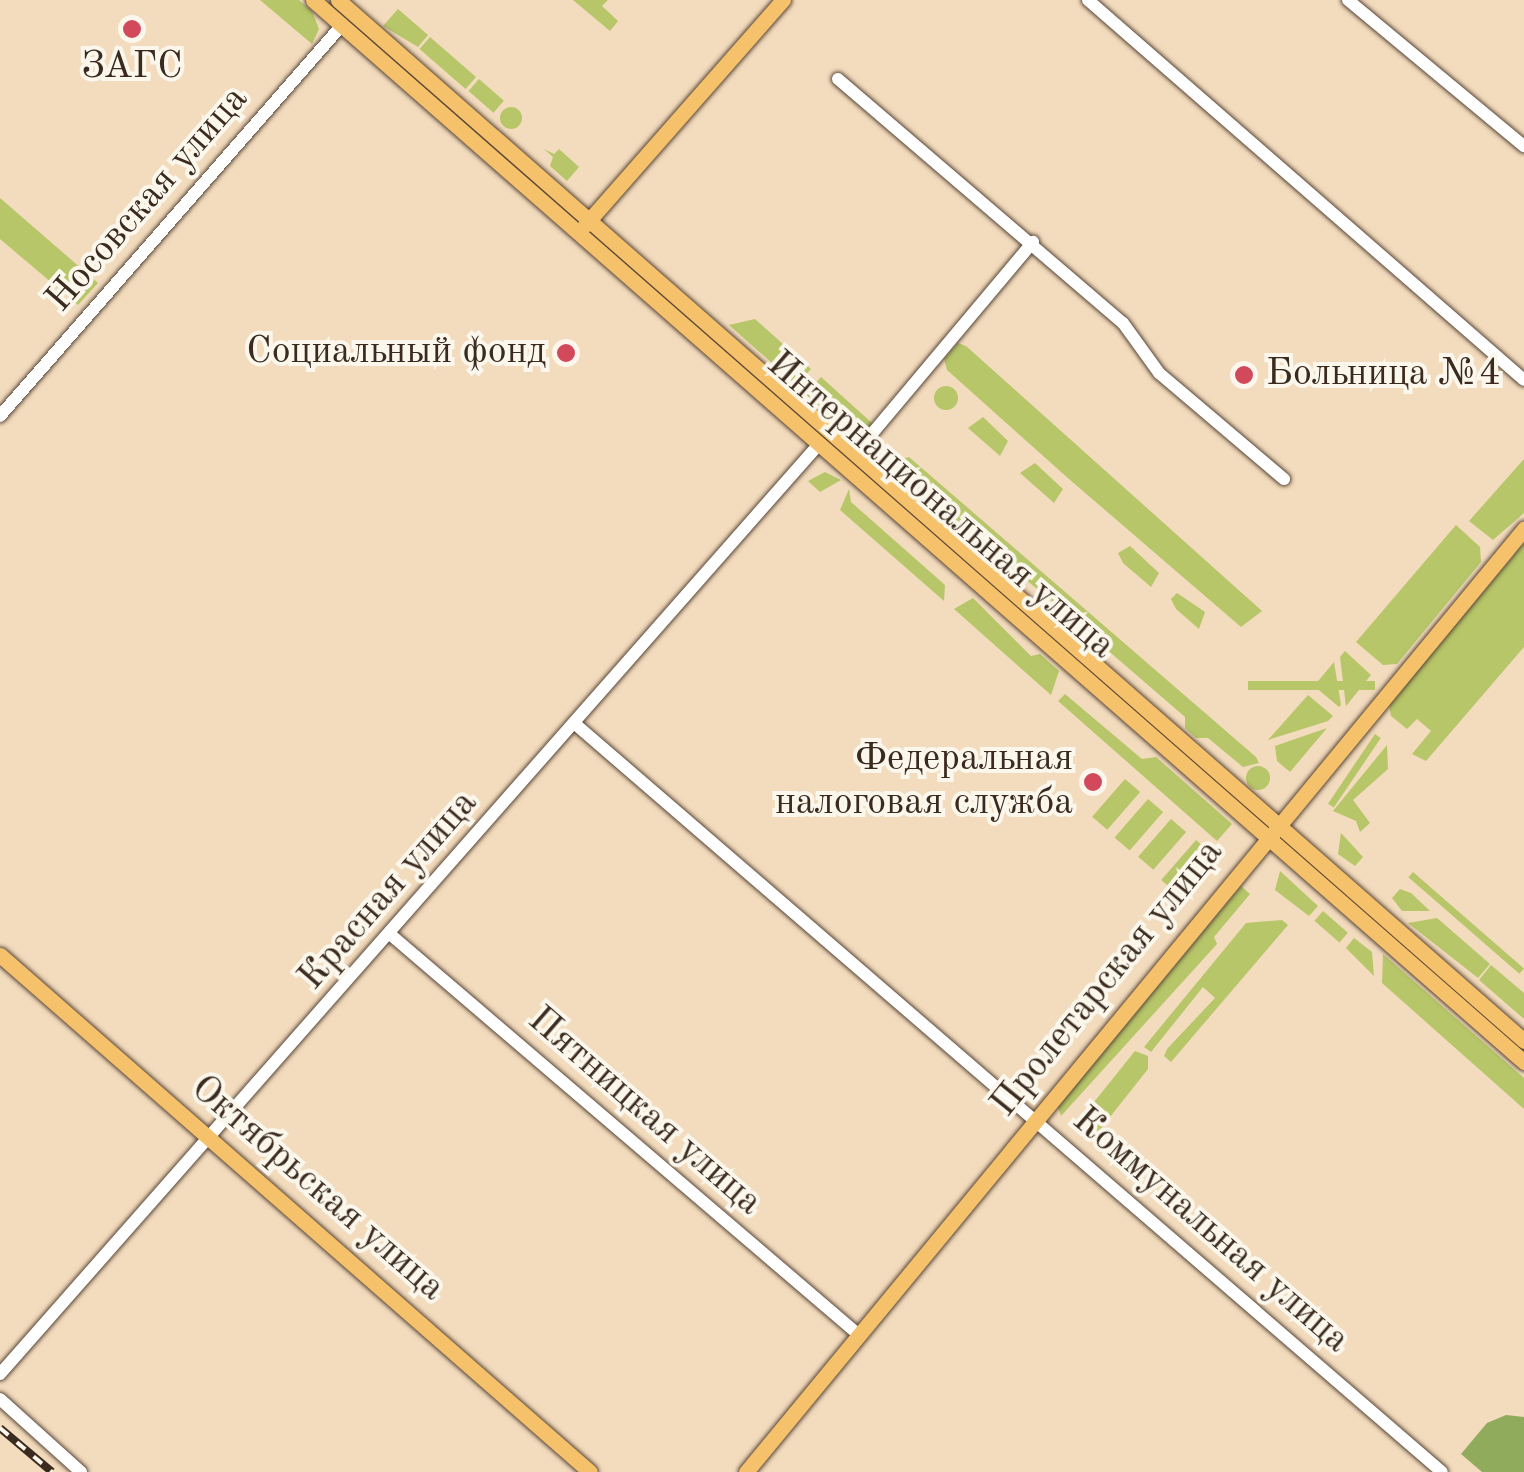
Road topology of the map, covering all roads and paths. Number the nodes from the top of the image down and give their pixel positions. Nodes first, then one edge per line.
1 (313, 0) edge
2 (338, 0) edge
3 (783, 0) edge
4 (1088, 0) edge
5 (1348, 0) edge
6 (347, 19) junction
7 (838, 79) dead end
8 (1524, 146) edge
9 (584, 226) junction
10 (1033, 242) junction
11 (1524, 380) edge
12 (0, 416) edge
13 (825, 438) junction
14 (855, 454) junction
15 (1284, 479) dead end
16 (1524, 529) edge
17 (574, 723) junction
18 (1272, 829) junction
19 (391, 935) junction
20 (0, 955) edge
21 (1524, 1041) edge
22 (1524, 1062) edge
23 (1033, 1116) junction
24 (212, 1138) junction
25 (859, 1335) junction
26 (0, 1374) edge
27 (0, 1399) edge
28 (81, 1472) edge
29 (590, 1472) edge
30 (746, 1472) edge
31 (1442, 1472) edge

1 - 6 main road, Интернациональная улица
2 - 6 main road, Интернациональная улица
3 - 9 main road
4 - 11 street
5 - 8 street
6 - 9 main road, Интернациональная улица
6 - 12 street, Носовская улица
7 - 10 street
9 - 13 main road, Интернациональная улица
10 - 14 street
10 - 15 street
13 - 14 main road, Интернациональная улица
13 - 17 street, Красная улица
13 - 18 main road, Интернациональная улица
14 - 18 main road, Интернациональная улица
16 - 18 main road, Пролетарская улица
17 - 19 street, Красная улица
17 - 23 street, Коммунальная улица
18 - 21 main road, Интернациональная улица
18 - 22 main road, Интернациональная улица
18 - 23 main road, Пролетарская улица
19 - 24 street, Красная улица
19 - 25 street, Пятницкая улица
20 - 24 main road, Октябрьская улица
23 - 25 main road, Пролетарская улица
23 - 31 street, Коммунальная улица
24 - 26 street, Красная улица
24 - 29 main road, Октябрьская улица
25 - 30 main road, Пролетарская улица
27 - 28 street

